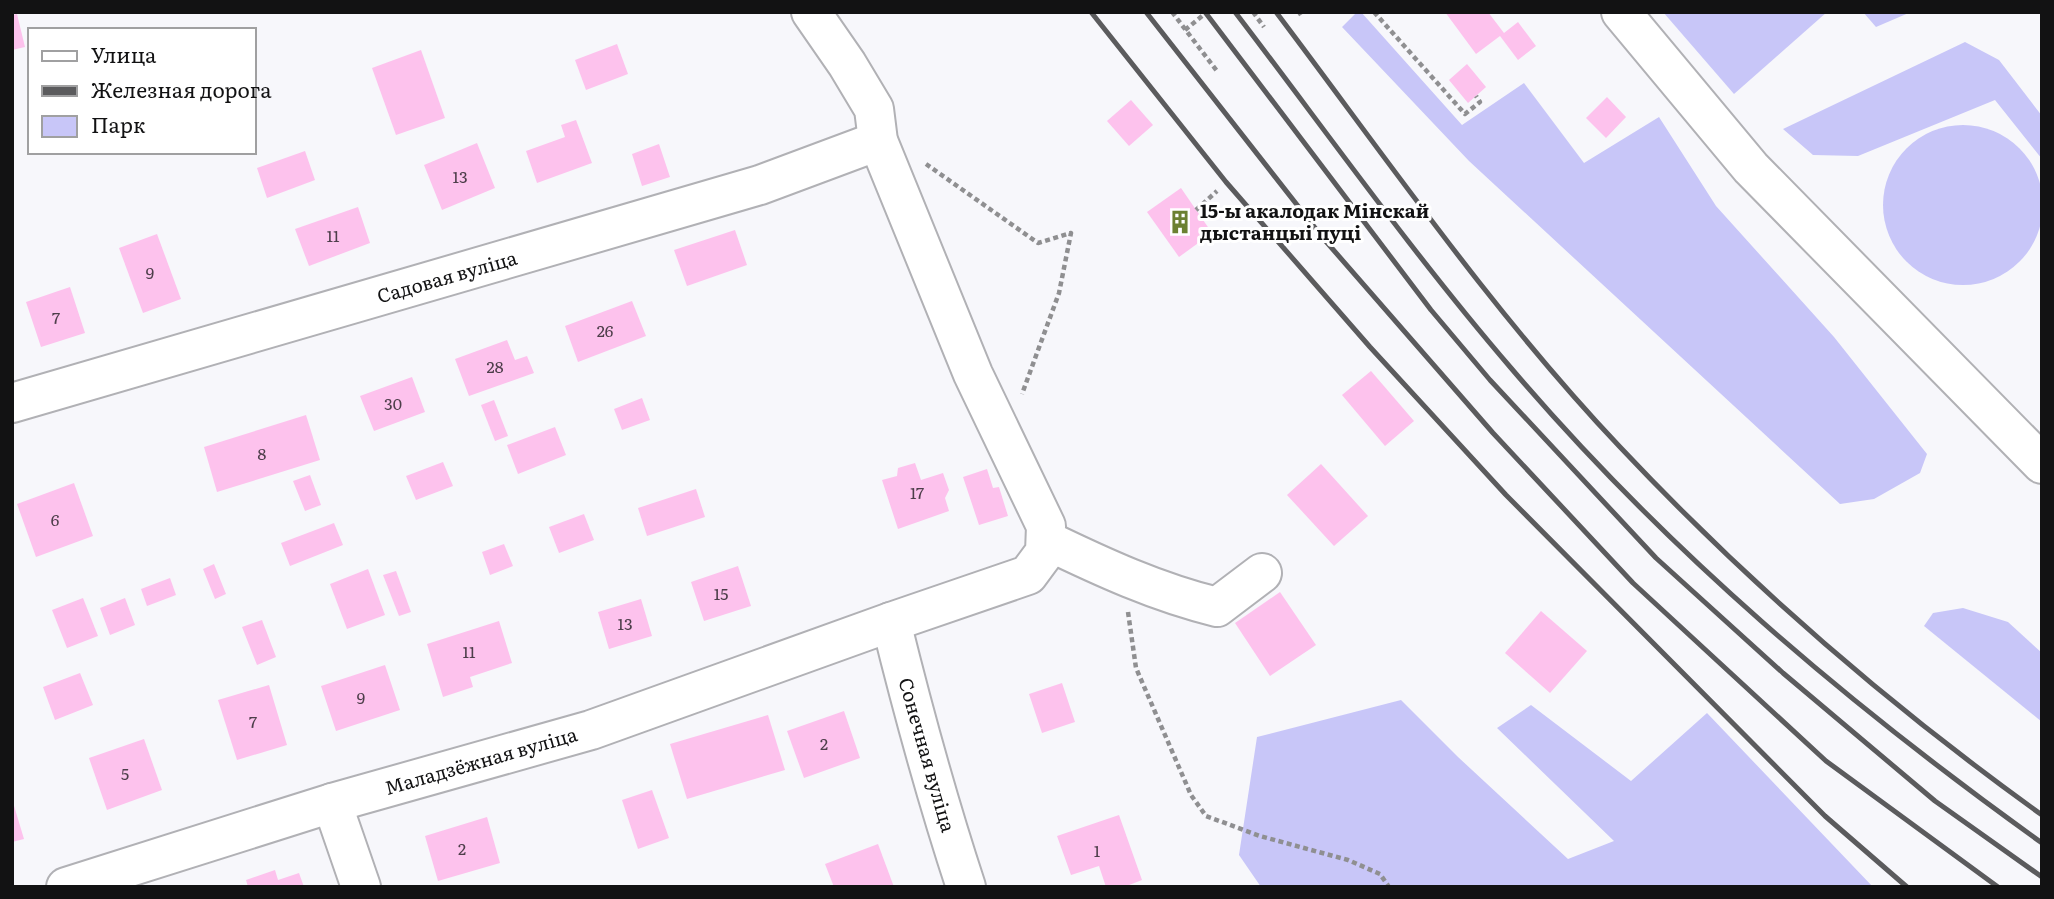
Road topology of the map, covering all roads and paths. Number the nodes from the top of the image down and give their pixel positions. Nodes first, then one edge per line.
1 (811, 12) edge
2 (1172, 12) edge
3 (1208, 12) edge
4 (1253, 12) edge
5 (1374, 12) edge
6 (1621, 12) edge
7 (1264, 27) dead end
8 (1185, 30) junction
9 (1217, 71) dead end
10 (1476, 96) dead end
11 (878, 141) junction
12 (1217, 191) dead end
13 (1196, 210) dead end
14 (12, 403) edge
15 (1002, 437) junction
16 (2042, 464) edge
17 (1046, 540) junction
18 (1262, 573) dead end
19 (1123, 577) junction
20 (891, 622) junction
21 (332, 803) junction
22 (66, 887) edge
23 (361, 887) edge
24 (966, 887) edge
25 (1389, 887) edge

1 - 11 street
2 - 8 path
3 - 8 path
4 - 7 path
5 - 10 path
6 - 16 street
8 - 9 path
11 - 14 street, Садовая вуліца
11 - 15 street
11 - 15 path
12 - 13 path
15 - 17 street
17 - 19 street
17 - 20 street, Маладзёжная вуліца
18 - 19 street
19 - 25 path
20 - 21 street, Маладзёжная вуліца
20 - 24 street, Сонечная вуліца
21 - 22 street, Маладзёжная вуліца
21 - 23 street

